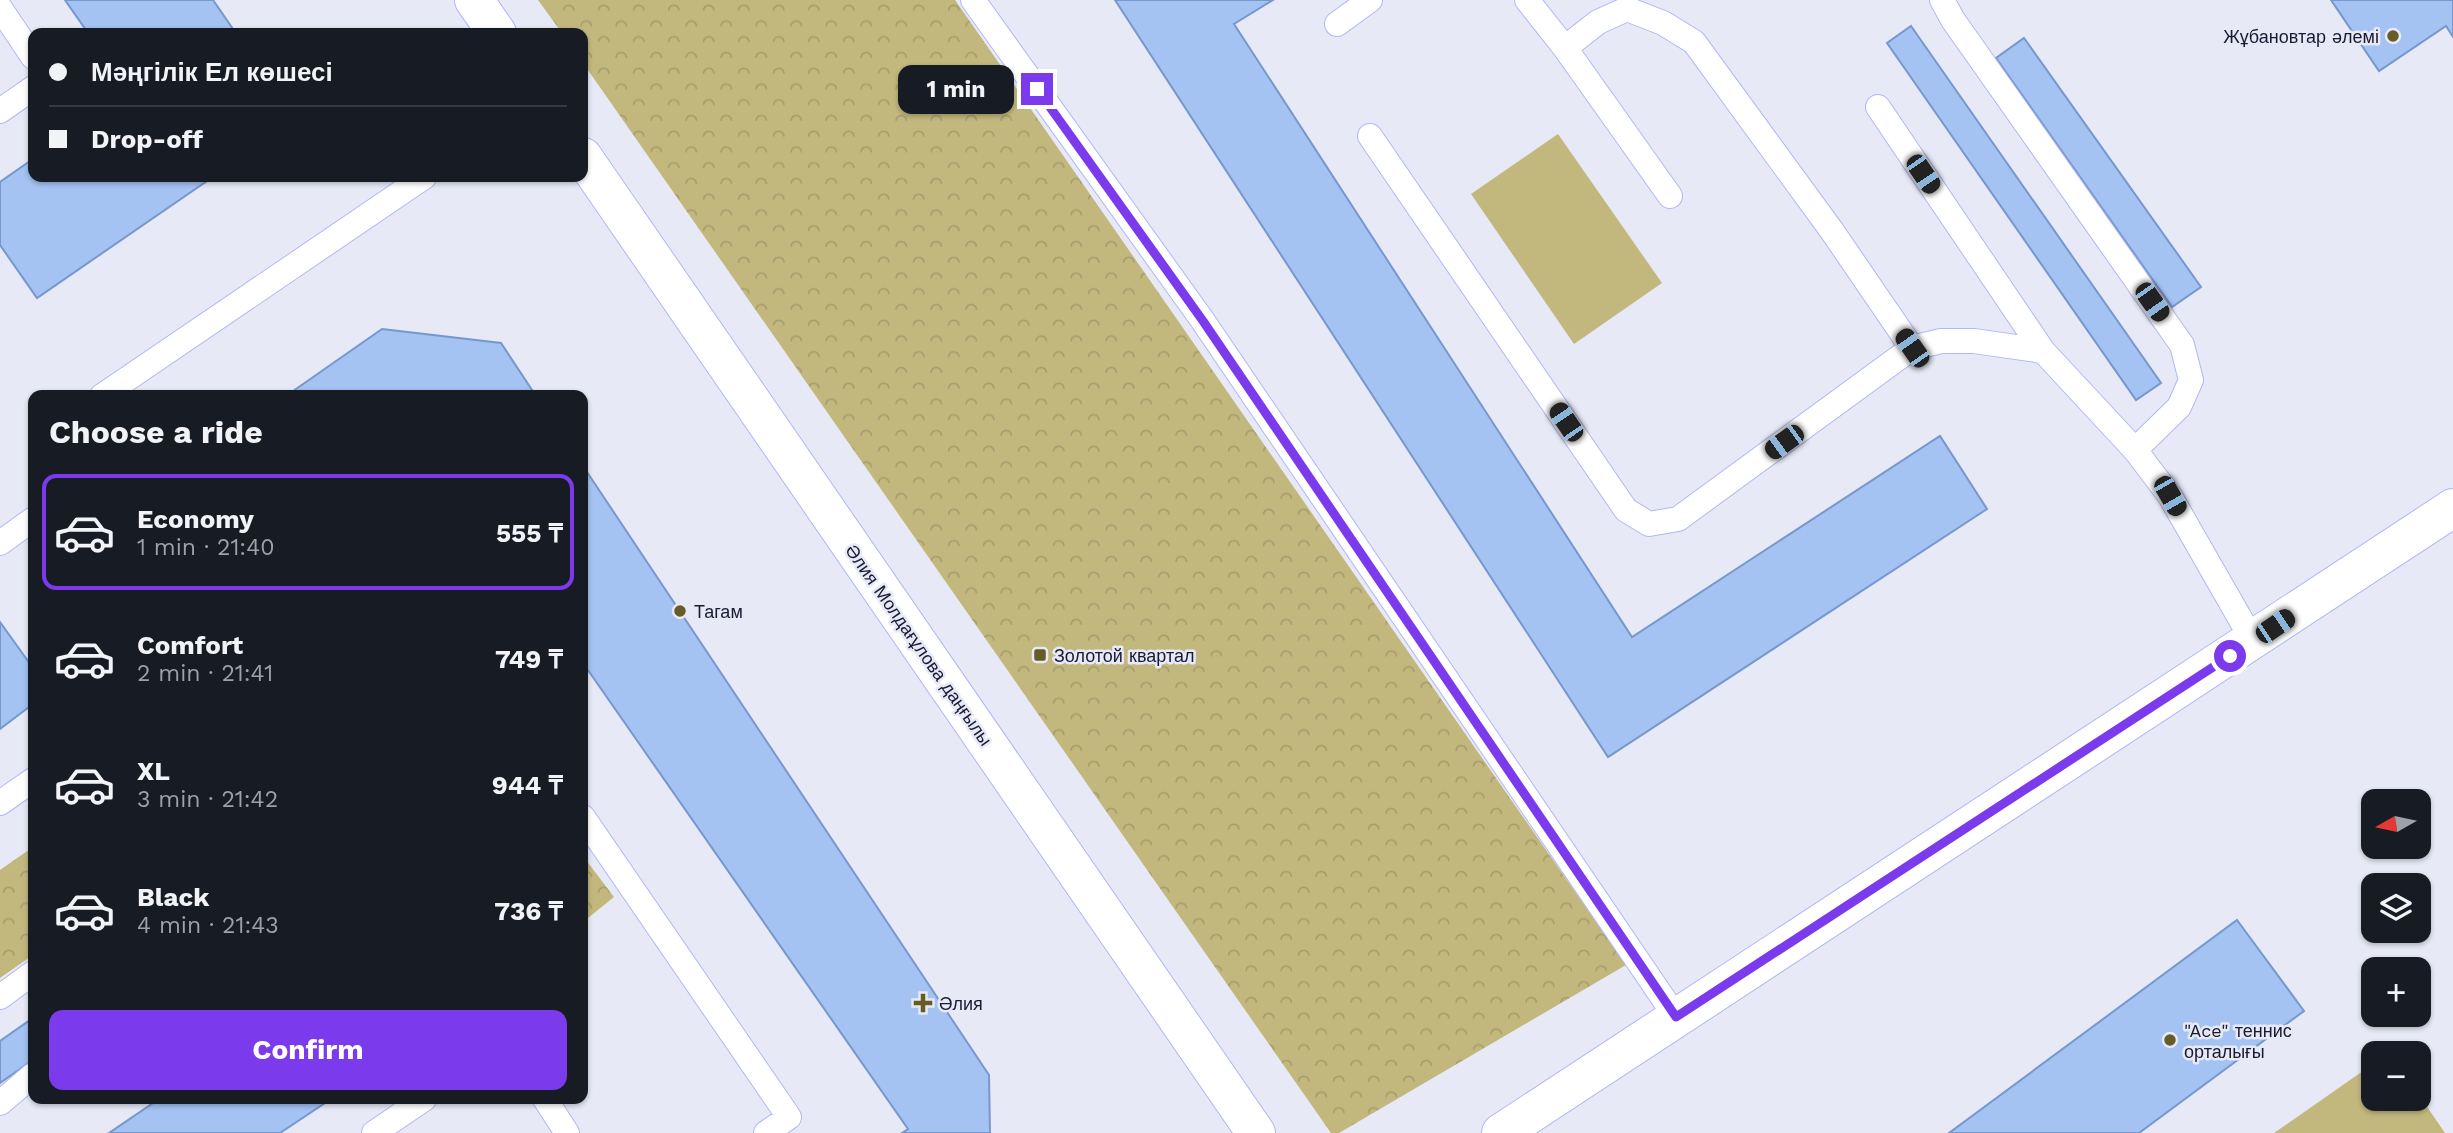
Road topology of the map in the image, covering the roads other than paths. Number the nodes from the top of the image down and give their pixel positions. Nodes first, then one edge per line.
1 (474, 0) edge
2 (973, 0) edge
3 (1370, 0) edge
4 (1527, 0) edge
5 (1942, 0) edge
6 (0, 8) edge
7 (1337, 24) dead end
8 (494, 28) edge
9 (1565, 48) junction
10 (28, 50) edge
11 (28, 91) edge
12 (1878, 107) dead end
13 (0, 111) edge
14 (1370, 136) dead end
15 (588, 164) edge
16 (417, 182) edge
17 (1670, 196) dead end
18 (1912, 348) junction
19 (2043, 351) junction
20 (111, 390) edge
21 (2135, 450) junction
22 (2453, 508) edge
23 (28, 524) edge
24 (0, 544) edge
25 (2253, 641) junction
26 (28, 783) edge
27 (0, 803) edge
28 (588, 824) edge
29 (28, 977) edge
30 (0, 997) edge
31 (1676, 1017) junction
32 (28, 1079) edge
33 (0, 1102) edge
34 (417, 1104) edge
35 (548, 1104) edge
36 (374, 1133) edge
37 (568, 1133) edge
38 (766, 1133) edge
39 (1256, 1133) edge
40 (1501, 1133) edge

1 - 8 main road
2 - 31 lane
3 - 7 lane
4 - 9 lane
5 - 21 lane
6 - 10 lane
9 - 17 lane
9 - 18 lane
11 - 13 lane
12 - 19 lane
14 - 18 lane
15 - 39 main road, Әлия Молдағұлова даңғылы
16 - 20 lane
18 - 19 lane
19 - 21 lane
21 - 25 lane
22 - 25 main road
23 - 24 lane
25 - 31 main road
26 - 27 lane
28 - 38 lane
29 - 30 lane
31 - 40 main road
32 - 33 lane
34 - 36 lane
35 - 37 lane

